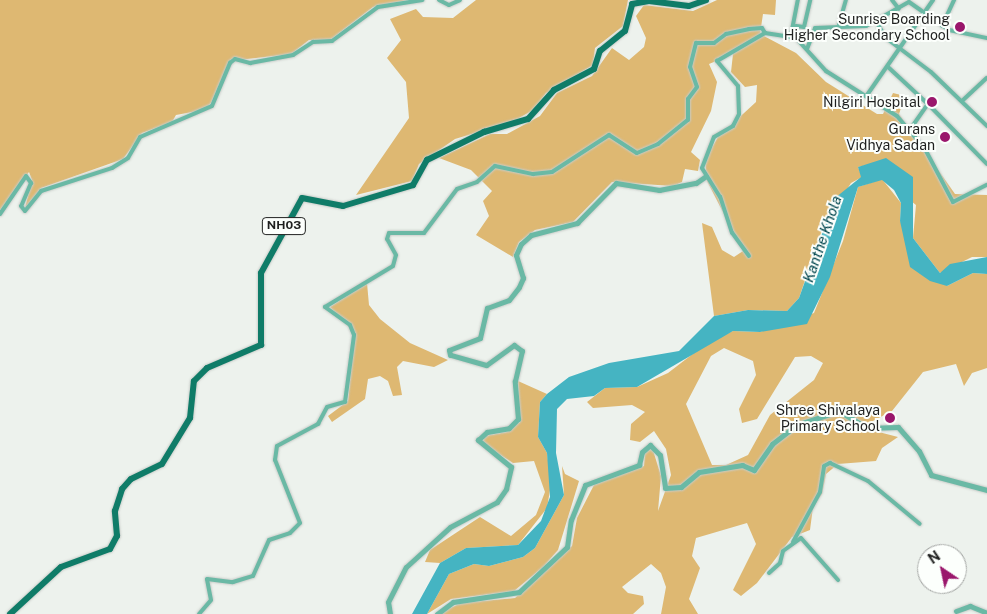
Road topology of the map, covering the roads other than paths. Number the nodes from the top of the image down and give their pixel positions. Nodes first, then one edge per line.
1 (422, 0) edge
2 (439, 0) edge
3 (460, 0) edge
4 (706, 0) edge
5 (798, 0) edge
6 (810, 0) edge
7 (846, 0) edge
8 (892, 0) edge
9 (933, 0) edge
10 (954, 0) edge
11 (899, 9) junction
12 (924, 14) junction
13 (877, 23) junction
14 (839, 24) junction
15 (796, 26) junction
16 (942, 26) junction
17 (764, 33) junction
18 (791, 36) junction
19 (987, 38) edge
20 (902, 48) junction
21 (807, 49) junction
22 (888, 67) junction
23 (987, 78) edge
24 (867, 95) junction
25 (962, 102) junction
26 (928, 104) junction
27 (987, 126) edge
28 (909, 131) junction
29 (987, 164) edge
30 (706, 176) junction
31 (987, 185) edge
32 (0, 214) edge
33 (749, 256) dead end
34 (987, 490) edge
35 (920, 524) dead end
36 (793, 542) junction
37 (768, 573) dead end
38 (838, 580) dead end
39 (956, 611) dead end
40 (987, 613) edge
41 (10, 614) edge
42 (200, 614) edge
43 (390, 614) edge
44 (436, 614) edge

1 - 32 street
2 - 3 street
4 - 41 main road, NH03
5 - 15 street
6 - 15 street
7 - 14 street
8 - 11 street
9 - 12 street
10 - 16 street
11 - 12 street
11 - 13 street
12 - 16 street
12 - 20 street
13 - 14 street
13 - 20 street
14 - 21 street
15 - 18 street
16 - 19 street
17 - 18 street
17 - 30 street
17 - 42 street
18 - 21 street
20 - 22 street
20 - 25 street
21 - 24 street
22 - 24 street
22 - 26 street
23 - 25 street
24 - 28 street
25 - 27 street
26 - 28 street
26 - 29 street
28 - 31 street
30 - 33 street
30 - 43 street
34 - 44 street
35 - 36 street
36 - 37 street
36 - 38 street
39 - 40 street

